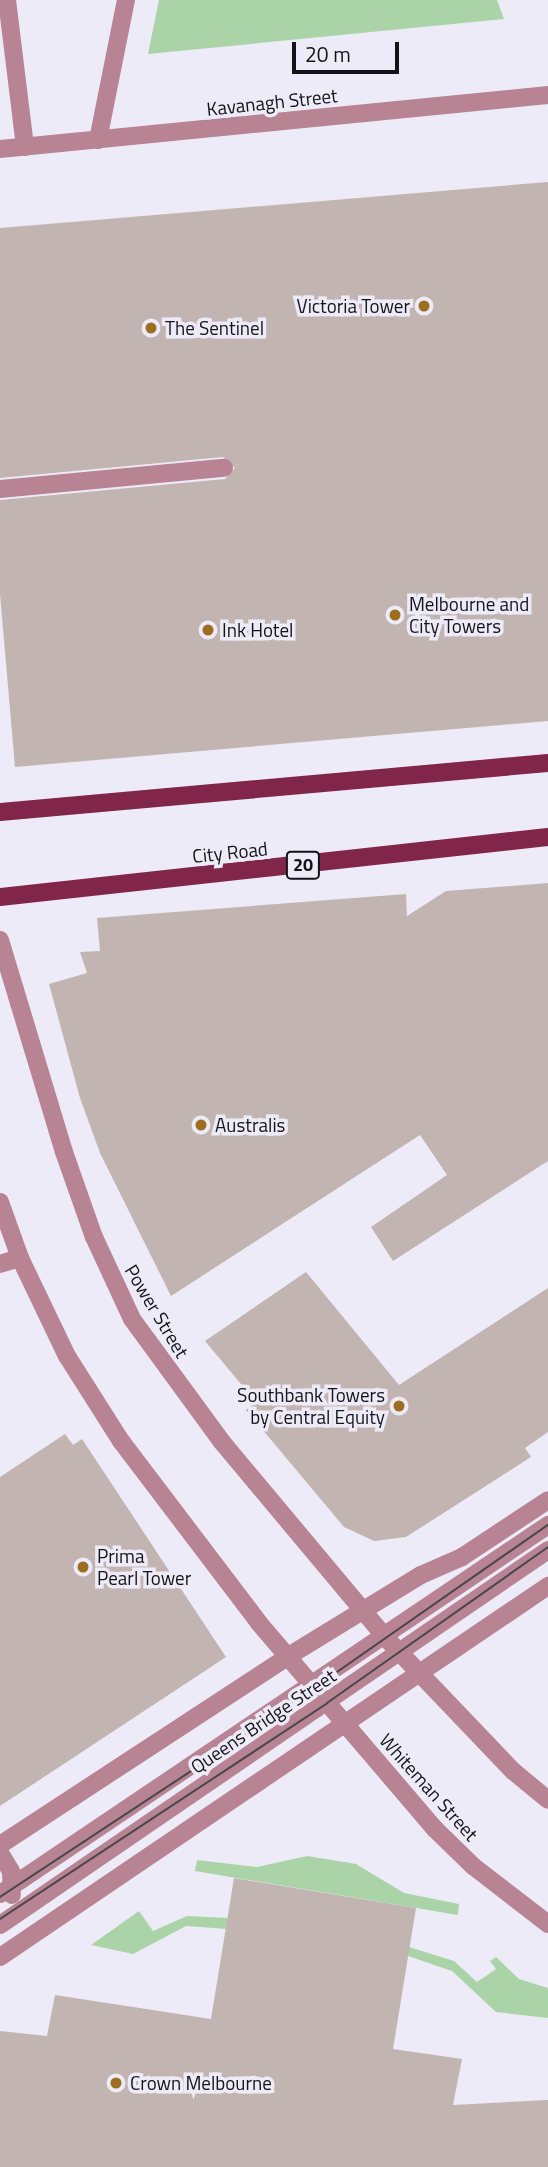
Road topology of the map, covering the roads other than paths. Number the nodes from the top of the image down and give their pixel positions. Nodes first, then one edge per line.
1 (8, 0) edge
2 (126, 0) edge
3 (548, 95) edge
4 (98, 140) junction
5 (25, 147) junction
6 (0, 149) edge
7 (224, 468) dead end
8 (0, 489) edge
9 (548, 763) edge
10 (0, 812) edge
11 (548, 837) edge
12 (0, 897) edge
13 (0, 940) edge
14 (0, 1202) edge
15 (20, 1258) junction
16 (0, 1264) edge
17 (548, 1500) edge
18 (548, 1525) edge
19 (548, 1550) edge
20 (548, 1586) edge
21 (362, 1610) junction
22 (384, 1635) junction
23 (398, 1653) junction
24 (287, 1657) junction
25 (421, 1675) junction
26 (311, 1685) junction
27 (327, 1703) junction
28 (347, 1725) junction
29 (548, 1800) edge
30 (0, 1845) edge
31 (0, 1853) edge
32 (6, 1891) edge
33 (17, 1914) junction
34 (548, 1924) edge
35 (0, 1925) edge
36 (33, 1934) junction
37 (0, 1957) edge

1 - 5 street
2 - 4 street
3 - 4 street, Kavanagh Street
4 - 5 street, Kavanagh Street
5 - 6 street, Kavanagh Street
7 - 8 street
9 - 10 main road
11 - 12 main road, City Road / 20
13 - 21 street, Power Street
14 - 15 street
15 - 16 street
15 - 24 street
17 - 21 street, Queens Bridge Street
18 - 22 street, Queens Bridge Street
19 - 23 street, Queens Bridge Street
20 - 25 street
21 - 22 street, Power Street
21 - 24 street, Queens Bridge Street
22 - 23 street, Power Street
22 - 26 street, Queens Bridge Street
23 - 25 street, Power Street
23 - 27 street, Queens Bridge Street
24 - 26 street, Whiteman Street
24 - 30 street, Queens Bridge Street
25 - 28 street
25 - 29 street
26 - 27 street, Whiteman Street
26 - 32 street, Queens Bridge Street
27 - 28 street, Whiteman Street
27 - 33 street, Queens Bridge Street
28 - 34 street, Whiteman Street
28 - 36 street
31 - 32 street
32 - 33 street
33 - 35 street, Queens Bridge Street
33 - 36 street
36 - 37 street

